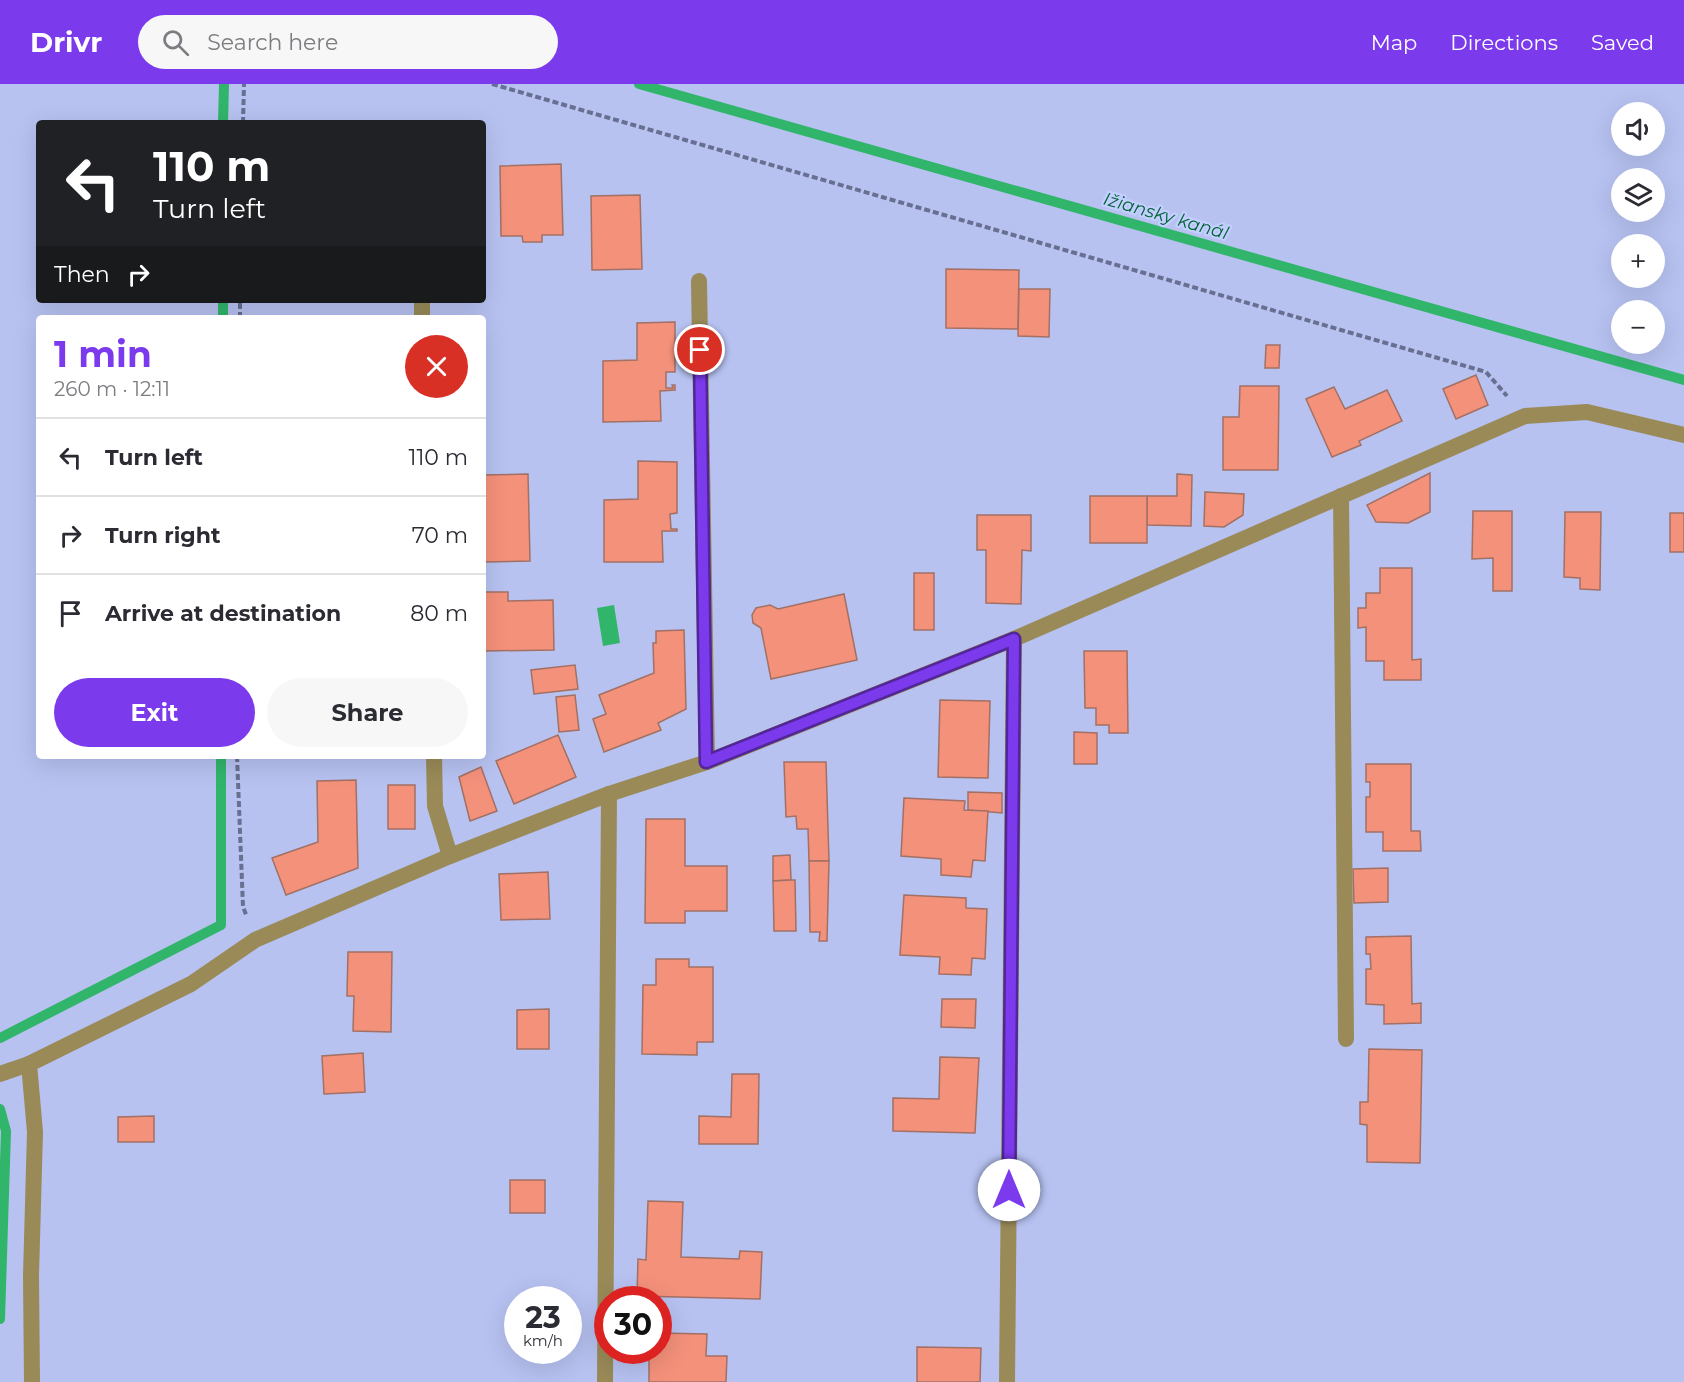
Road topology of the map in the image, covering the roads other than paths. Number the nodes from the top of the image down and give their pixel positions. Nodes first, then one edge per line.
1 (699, 281) dead end
2 (1684, 435) edge
3 (1341, 496) junction
4 (1014, 639) junction
5 (434, 759) edge
6 (706, 762) junction
7 (609, 795) junction
8 (450, 856) junction
9 (1346, 1038) dead end
10 (29, 1064) junction
11 (0, 1074) edge
12 (32, 1382) edge
13 (606, 1382) edge
14 (1007, 1382) edge

1 - 6 street
2 - 3 street
3 - 4 street
3 - 9 street
4 - 6 street
4 - 14 street
5 - 8 street
6 - 7 street
7 - 8 street
7 - 13 street
8 - 10 street
10 - 11 street
10 - 12 street

